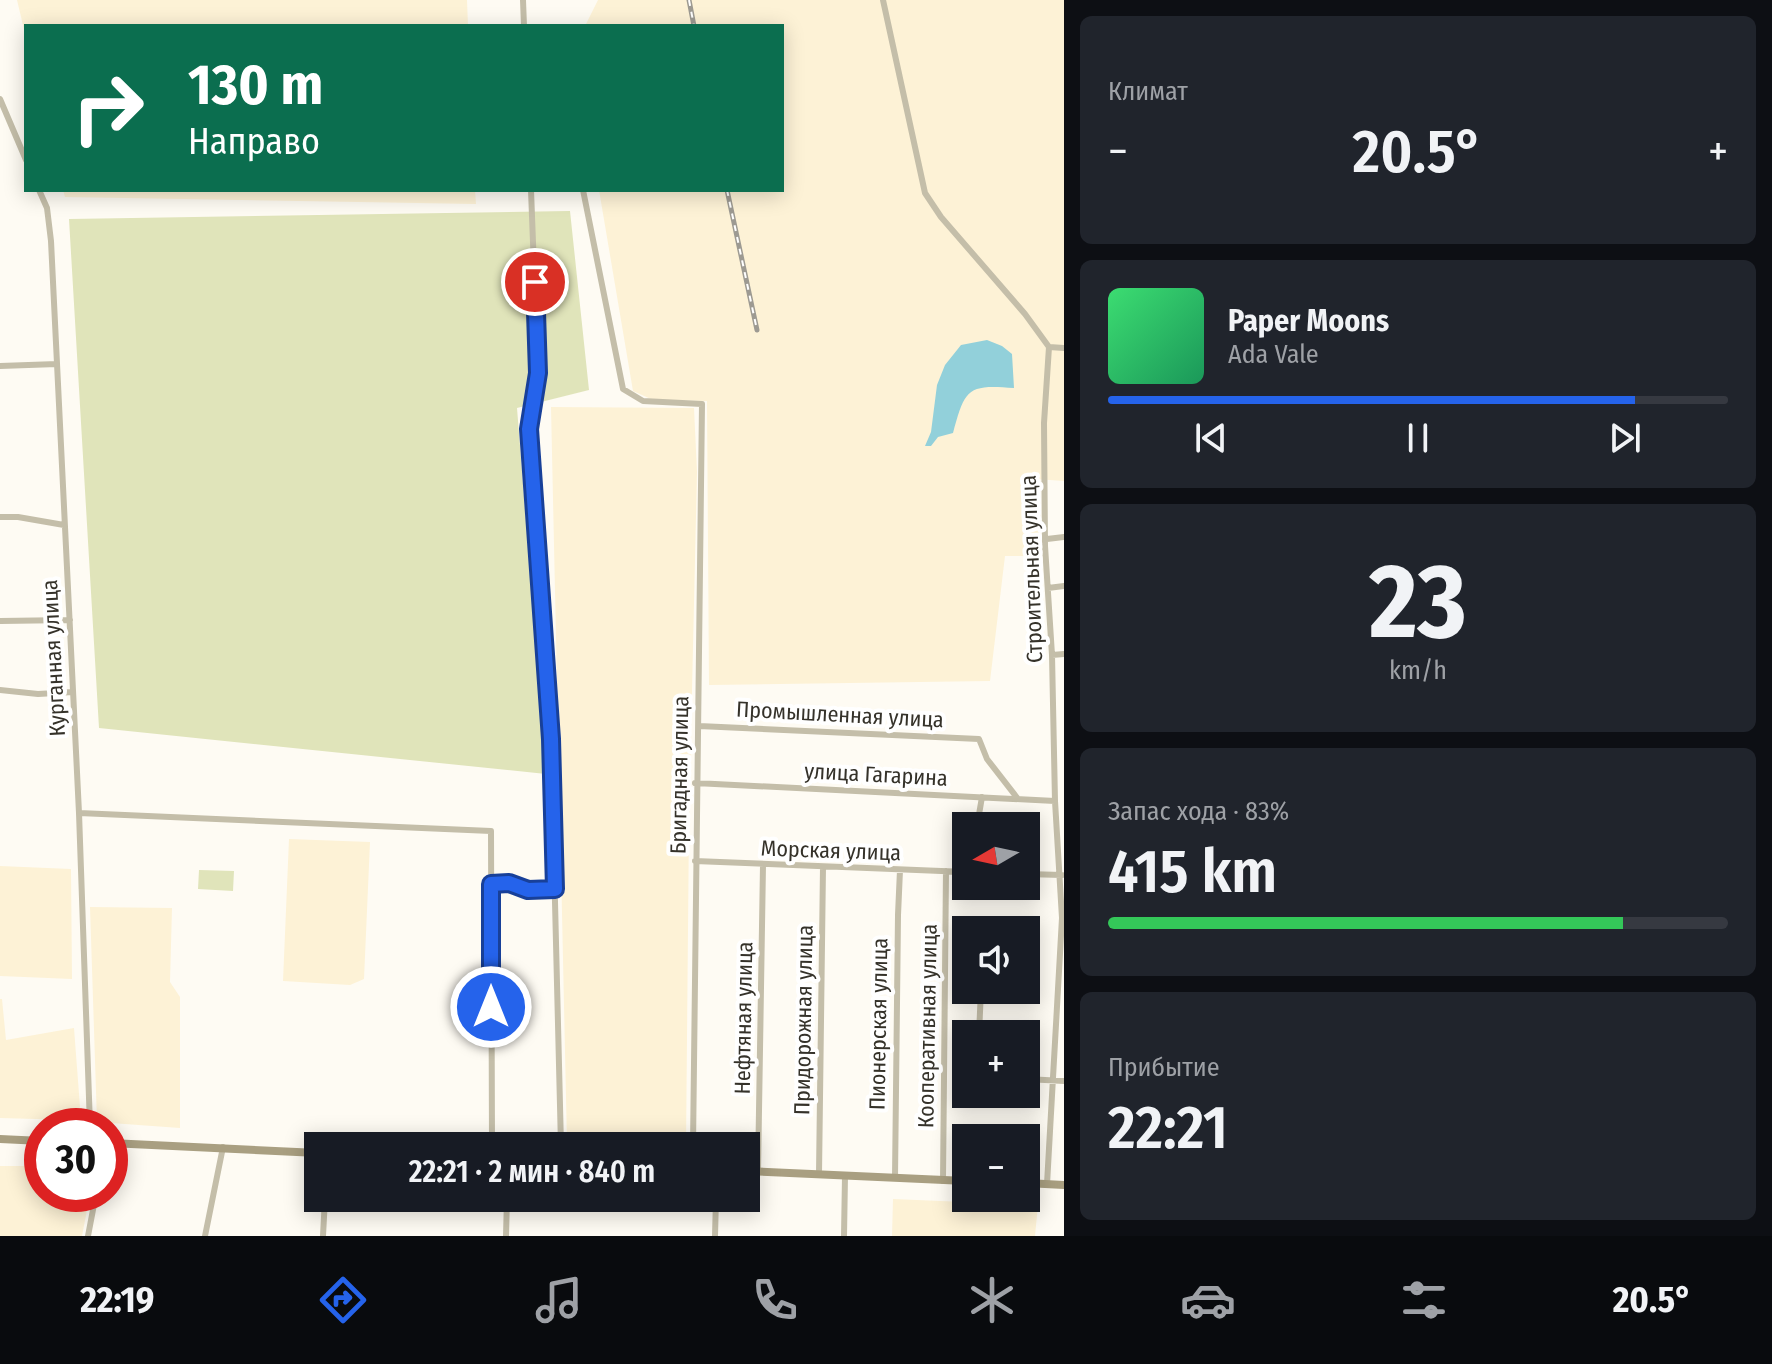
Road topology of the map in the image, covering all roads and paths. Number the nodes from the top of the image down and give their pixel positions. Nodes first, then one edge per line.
1 (523, 0) edge
2 (883, 0) edge
3 (524, 24) edge
4 (0, 99) edge
5 (24, 155) edge
6 (40, 192) edge
7 (531, 192) edge
8 (583, 192) edge
9 (1049, 347) junction
10 (1064, 348) edge
11 (57, 364) junction
12 (0, 366) edge
13 (0, 517) edge
14 (64, 525) junction
15 (1064, 537) edge
16 (1047, 539) junction
17 (1064, 586) edge
18 (1048, 588) junction
19 (70, 620) junction
20 (0, 621) edge
21 (1064, 654) edge
22 (1052, 655) junction
23 (0, 690) edge
24 (73, 692) junction
25 (1064, 725) edge
26 (699, 726) junction
27 (1054, 726) junction
28 (695, 783) junction
29 (1058, 796) edge
30 (982, 797) junction
31 (1018, 799) junction
32 (979, 812) edge
33 (79, 813) junction
34 (695, 861) junction
35 (763, 865) junction
36 (823, 867) junction
37 (900, 870) junction
38 (946, 871) junction
39 (952, 871) edge
40 (1040, 874) edge
41 (1063, 875) edge
42 (491, 884) junction
43 (555, 889) junction
44 (1063, 926) edge
45 (1060, 992) edge
46 (1040, 1080) edge
47 (1052, 1080) junction
48 (1064, 1081) edge
49 (89, 1108) edge
50 (492, 1132) edge
51 (561, 1132) edge
52 (693, 1132) edge
53 (759, 1132) edge
54 (0, 1139) edge
55 (24, 1140) edge
56 (128, 1144) edge
57 (223, 1147) junction
58 (304, 1152) edge
59 (760, 1172) edge
60 (819, 1174) junction
61 (845, 1176) junction
62 (895, 1178) junction
63 (943, 1181) junction
64 (952, 1181) edge
65 (1040, 1184) edge
66 (1047, 1184) junction
67 (1064, 1185) edge
68 (93, 1212) edge
69 (324, 1212) edge
70 (507, 1212) edge
71 (716, 1212) edge
72 (88, 1236) edge
73 (205, 1236) edge
74 (323, 1236) edge
75 (506, 1236) edge
76 (715, 1236) edge
77 (844, 1236) edge

1 - 3 street
2 - 9 street
4 - 5 street
6 - 11 street, Курганная улица
7 - 43 street
8 - 26 street, Бригадная улица
9 - 10 street
9 - 16 street, Строительная улица
11 - 12 street
11 - 14 street, Курганная улица
13 - 14 street
14 - 19 street, Курганная улица
15 - 16 street
16 - 18 street, Строительная улица
17 - 18 street
18 - 22 street, Строительная улица
19 - 20 street
19 - 24 street, Курганная улица
21 - 22 street
22 - 27 street, Строительная улица
23 - 24 street
24 - 33 street, Курганная улица
25 - 27 street
26 - 28 street, Бригадная улица
26 - 31 street, Промышленная улица
27 - 29 street, Строительная улица
28 - 30 street, улица Гагарина
28 - 34 street, Бригадная улица
29 - 31 street, улица Гагарина
29 - 41 street, Строительная улица
30 - 31 street, улица Гагарина
30 - 32 street
33 - 42 street
33 - 49 street, Курганная улица
34 - 35 street, Морская улица
34 - 52 street, Бригадная улица
35 - 36 street, Морская улица
35 - 53 street, Нефтяная улица
36 - 37 street, Морская улица
36 - 60 street, Придорожная улица
37 - 38 street, Морская улица
37 - 62 street, Пионерская улица
38 - 39 street, Морская улица
38 - 63 street, Кооперативная улица
40 - 41 street
41 - 44 street, Строительная улица
42 - 43 street
42 - 50 street
43 - 51 street
44 - 45 street, Строительная улица
45 - 47 street, Строительная улица
46 - 47 street
47 - 48 street
47 - 66 street, Строительная улица
54 - 55 main road
56 - 57 main road
57 - 58 main road
57 - 73 street
59 - 60 main road
60 - 61 main road
61 - 62 main road
61 - 77 street
62 - 63 main road
63 - 64 main road
65 - 66 main road
66 - 67 main road
68 - 72 street
69 - 74 street
70 - 75 street
71 - 76 street

